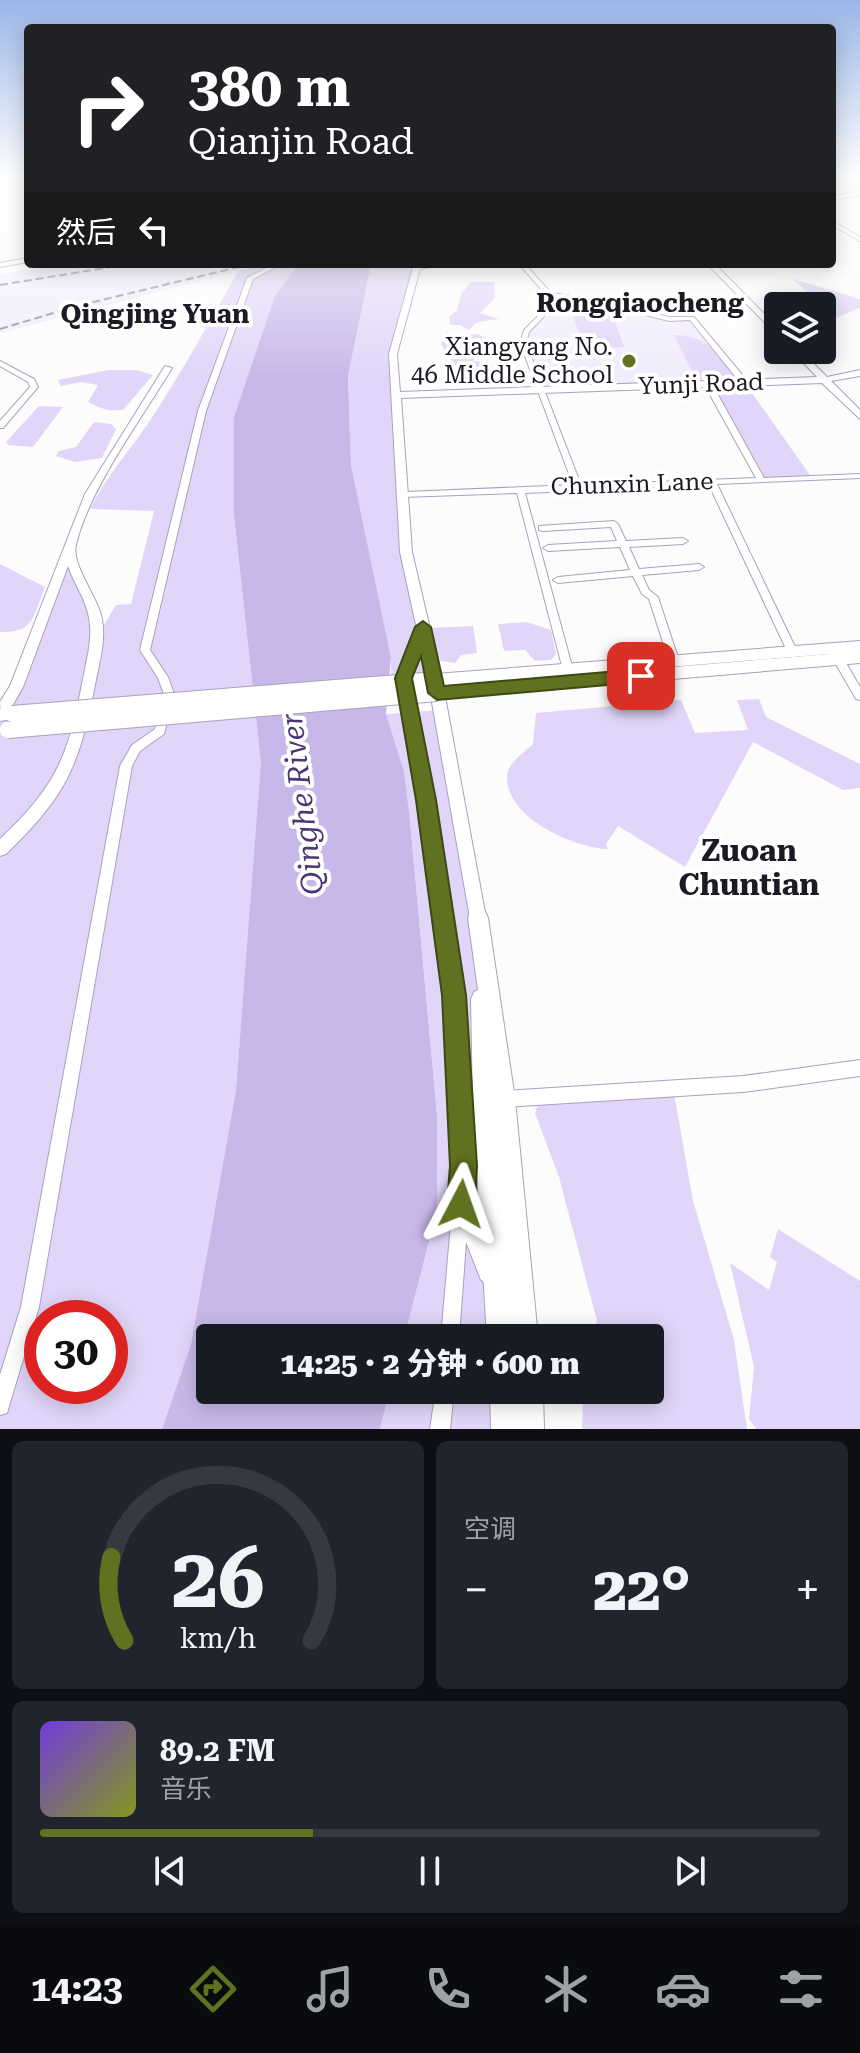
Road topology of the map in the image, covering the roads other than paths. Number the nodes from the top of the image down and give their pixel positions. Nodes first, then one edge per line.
1 (24, 261) edge
2 (0, 265) edge
3 (271, 268) edge
4 (420, 268) edge
5 (525, 268) edge
6 (715, 268) edge
7 (722, 268) edge
8 (549, 295) junction
9 (764, 311) edge
10 (764, 319) edge
11 (0, 363) edge
12 (810, 364) edge
13 (815, 364) edge
14 (168, 368) dead end
15 (860, 373) edge
16 (827, 379) junction
17 (745, 383) junction
18 (708, 384) junction
19 (539, 389) junction
20 (397, 395) junction
21 (860, 409) edge
22 (860, 416) edge
23 (0, 426) edge
24 (860, 476) edge
25 (761, 480) junction
26 (711, 481) junction
27 (577, 486) junction
28 (520, 489) junction
29 (405, 495) junction
30 (542, 528) dead end
31 (683, 541) dead end
32 (623, 543) junction
33 (71, 547) junction
34 (548, 548) dead end
35 (699, 567) dead end
36 (637, 574) junction
37 (558, 580) dead end
38 (83, 589) junction
39 (52, 597) junction
40 (423, 627) junction
41 (860, 646) edge
42 (792, 651) junction
43 (860, 657) edge
44 (838, 659) junction
45 (674, 661) junction
46 (568, 670) junction
47 (436, 687) junction
48 (860, 696) edge
49 (3, 719) edge
50 (0, 849) edge
51 (478, 918) junction
52 (860, 1068) edge
53 (504, 1099) junction
54 (461, 1204) junction
55 (498, 1303) junction
56 (451, 1324) edge
57 (499, 1324) edge
58 (524, 1324) edge
59 (443, 1404) edge
60 (504, 1404) edge
61 (529, 1404) edge
62 (0, 1406) edge
63 (440, 1429) edge
64 (505, 1429) edge
65 (530, 1429) edge

1 - 2 street
3 - 62 street
4 - 20 street
5 - 8 street
6 - 10 street
7 - 9 street
8 - 17 street
8 - 19 street
11 - 23 street
12 - 16 street
13 - 16 street
14 - 33 street
15 - 16 street, Yunji Road
16 - 17 street, Yunji Road
16 - 21 street
16 - 22 street
17 - 18 street, Yunji Road
18 - 19 street, Yunji Road
18 - 25 street
19 - 20 street, Yunji Road
19 - 27 street
20 - 29 street
24 - 25 street, Chunxin Lane
25 - 26 street, Chunxin Lane
26 - 27 street, Chunxin Lane
26 - 42 street
27 - 28 street, Chunxin Lane
28 - 29 street, Chunxin Lane
28 - 46 street
29 - 40 street
30 - 32 street
31 - 32 street
32 - 34 street
32 - 36 street
33 - 38 street
33 - 39 street
35 - 36 street
36 - 37 street
36 - 45 street
38 - 39 street
38 - 50 street
39 - 49 street
40 - 47 street
40 - 54 street
41 - 42 main road
42 - 45 main road
43 - 44 main road
44 - 47 main road
44 - 48 street
45 - 46 main road
46 - 47 main road
47 - 49 main road, bridge
47 - 51 street
51 - 53 main road
51 - 55 main road
52 - 53 street
53 - 58 main road
54 - 55 street
54 - 56 street
55 - 57 main road
59 - 63 street
60 - 64 main road
61 - 65 main road

